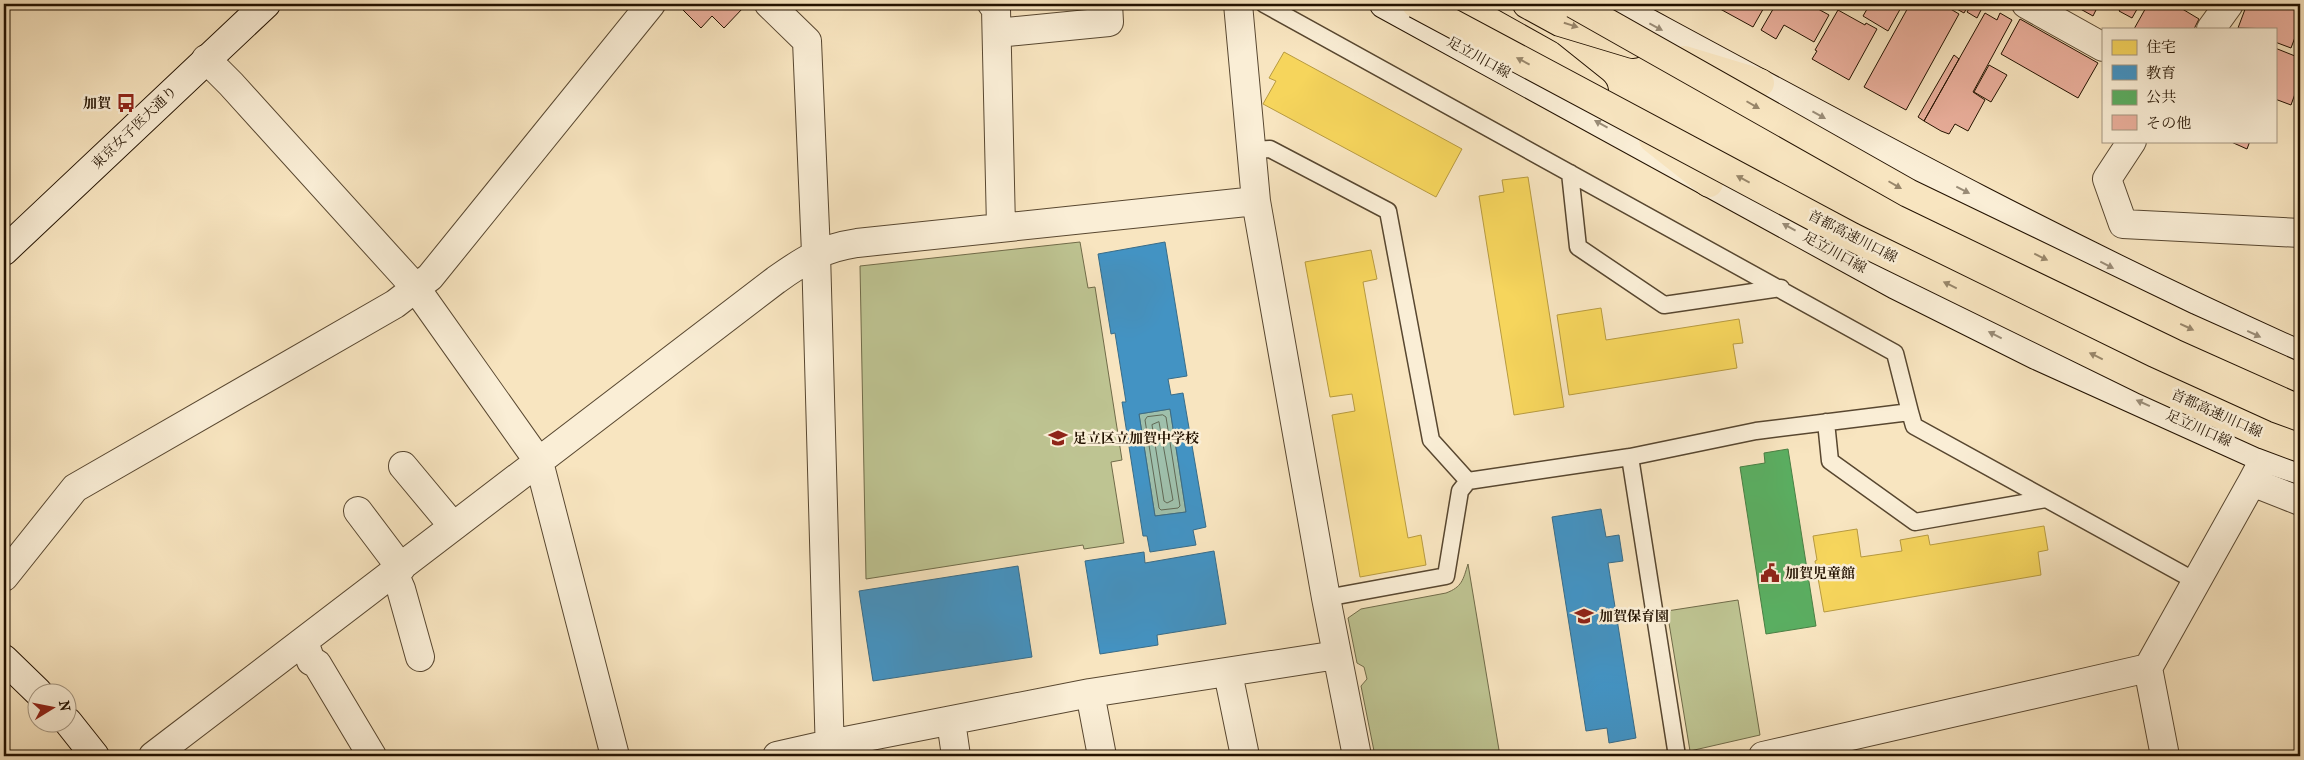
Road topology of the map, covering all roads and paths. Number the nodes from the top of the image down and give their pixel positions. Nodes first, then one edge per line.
1 (266, 4) edge
2 (651, 4) edge
3 (769, 4) edge
4 (992, 4) edge
5 (1108, 4) edge
6 (1250, 4) edge
7 (1384, 4) edge
8 (1416, 4) edge
9 (1458, 4) edge
10 (1528, 4) edge
11 (1574, 4) edge
12 (1613, 4) edge
13 (2026, 4) edge
14 (2229, 4) edge
15 (2212, 28) edge
16 (996, 33) junction
17 (2102, 46) edge
18 (206, 59) junction
19 (1760, 83) junction
20 (2131, 142) edge
21 (1251, 150) junction
22 (1570, 173) junction
23 (1709, 183) junction
24 (1256, 201) junction
25 (1001, 227) junction
26 (2300, 233) edge
27 (4, 251) edge
28 (816, 253) junction
29 (415, 287) junction
30 (1781, 288) junction
31 (2300, 355) edge
32 (2300, 378) edge
33 (1910, 412) junction
34 (1826, 422) junction
35 (2300, 448) edge
36 (1630, 457) junction
37 (2264, 458) junction
38 (538, 462) junction
39 (403, 466) dead end
40 (2300, 470) edge
41 (1468, 481) junction
42 (2252, 482) junction
43 (2046, 499) junction
44 (2300, 500) edge
45 (358, 511) dead end
46 (453, 526) junction
47 (398, 570) junction
48 (4, 577) edge
49 (2197, 582) junction
50 (1326, 598) junction
51 (304, 642) junction
52 (1337, 655) junction
53 (420, 657) dead end
54 (4, 658) edge
55 (2148, 668) junction
56 (1228, 673) junction
57 (28, 682) edge
58 (1090, 693) junction
59 (951, 722) junction
60 (76, 732) edge
61 (830, 750) edge
62 (95, 756) edge
63 (153, 756) edge
64 (372, 756) edge
65 (615, 756) edge
66 (776, 756) edge
67 (956, 756) edge
68 (1102, 756) edge
69 (1245, 756) edge
70 (1357, 756) edge
71 (1677, 756) edge
72 (1763, 756) edge
73 (2165, 756) edge

1 - 18 street, 東京女子医大通り
2 - 29 street
3 - 28 street
4 - 16 street
5 - 16 street
6 - 21 street
6 - 22 lane
23 -> 7 street, 足立川口線
35 -> 8 highway, 首都高速川口線, bridge
9 - 23 highway
10 -> 19 highway
11 -> 32 highway, bridge
12 -> 19 street
13 - 17 street
14 - 15 street
16 - 25 street
18 - 27 street, 東京女子医大通り
18 - 29 street
19 -> 31 street
20 - 26 street
21 - 24 street
21 - 41 lane
22 - 30 lane
22 - 30 lane
37 -> 23 street, 足立川口線
24 - 25 street
24 - 50 street
25 - 28 street
28 - 38 street
28 - 61 street
29 - 38 street
29 - 48 street
30 - 33 lane
33 - 34 lane
33 - 43 lane
34 - 36 lane
34 - 43 lane
36 - 41 lane
36 - 71 lane
37 - 40 street, 足立川口線
37 - 42 street
38 - 46 street
38 - 65 street
39 - 46 street
41 - 50 lane
42 - 44 street
42 - 49 street
43 - 49 lane
45 - 47 street
46 - 47 street
47 - 51 street
47 - 53 street
49 - 55 street
50 - 52 street
51 - 63 street
51 - 64 street
52 - 56 street
52 - 70 street
54 - 57 street
55 - 72 street
55 - 73 street
56 - 58 street
56 - 69 street
58 - 59 street
58 - 68 street
59 - 61 street
59 - 67 street
60 - 62 street
61 - 66 street

